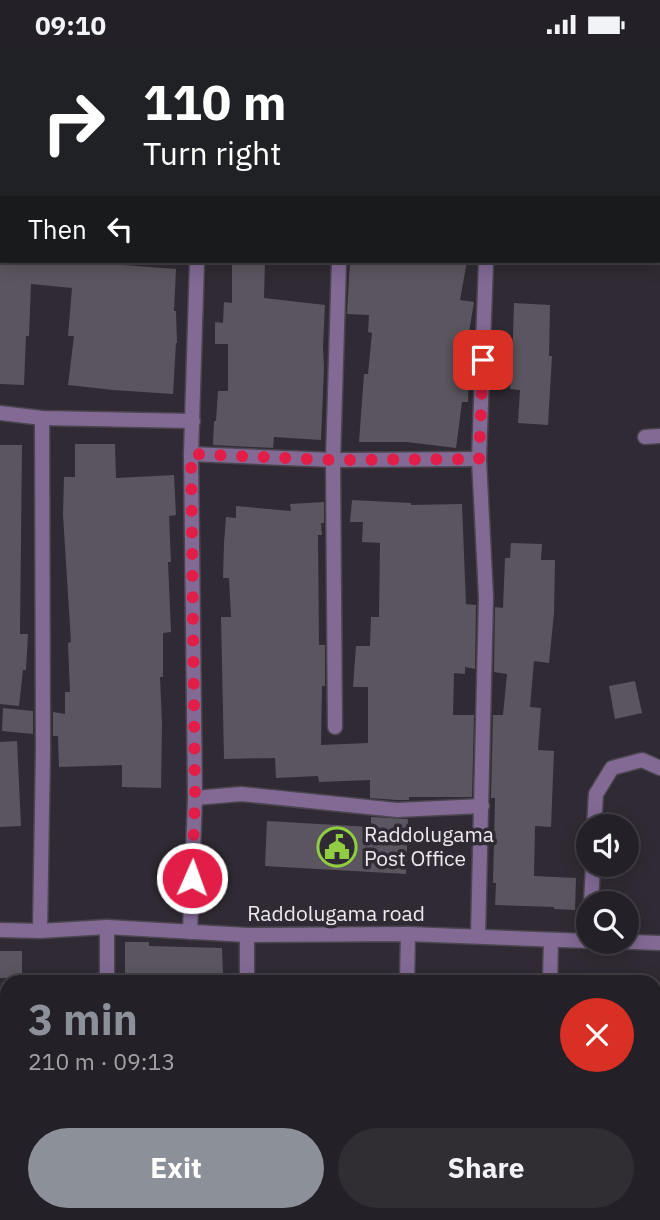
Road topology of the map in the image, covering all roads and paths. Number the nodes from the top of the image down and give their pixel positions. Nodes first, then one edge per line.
1 (197, 263) edge
2 (339, 263) edge
3 (486, 263) edge
4 (0, 413) edge
5 (42, 418) junction
6 (193, 421) junction
7 (660, 436) edge
8 (645, 437) dead end
9 (191, 454) junction
10 (479, 459) junction
11 (333, 460) junction
12 (335, 727) dead end
13 (660, 768) edge
14 (195, 797) junction
15 (482, 806) junction
16 (595, 814) edge
17 (107, 926) junction
18 (0, 930) edge
19 (40, 931) junction
20 (190, 932) junction
21 (408, 934) junction
22 (247, 935) junction
23 (478, 936) junction
24 (551, 940) junction
25 (576, 941) edge
26 (639, 942) edge
27 (660, 943) edge
28 (107, 975) edge
29 (247, 975) edge
30 (407, 975) edge
31 (550, 975) edge

1 - 6 street
2 - 11 street
3 - 10 street
4 - 5 street
5 - 6 street
5 - 19 street
6 - 9 street
7 - 8 street
9 - 11 street
9 - 14 street
10 - 11 street
10 - 15 street
11 - 12 street
13 - 16 street
14 - 15 street
14 - 20 street
15 - 23 street
17 - 19 street, Raddolugama road
17 - 20 street, Raddolugama road
17 - 28 street
18 - 19 street, Raddolugama road
20 - 22 street, Raddolugama road
21 - 22 street, Raddolugama road
21 - 23 street, Raddolugama road
21 - 30 street
22 - 29 street
23 - 24 street, Raddolugama road
24 - 25 street, Raddolugama road
24 - 31 street
26 - 27 street

